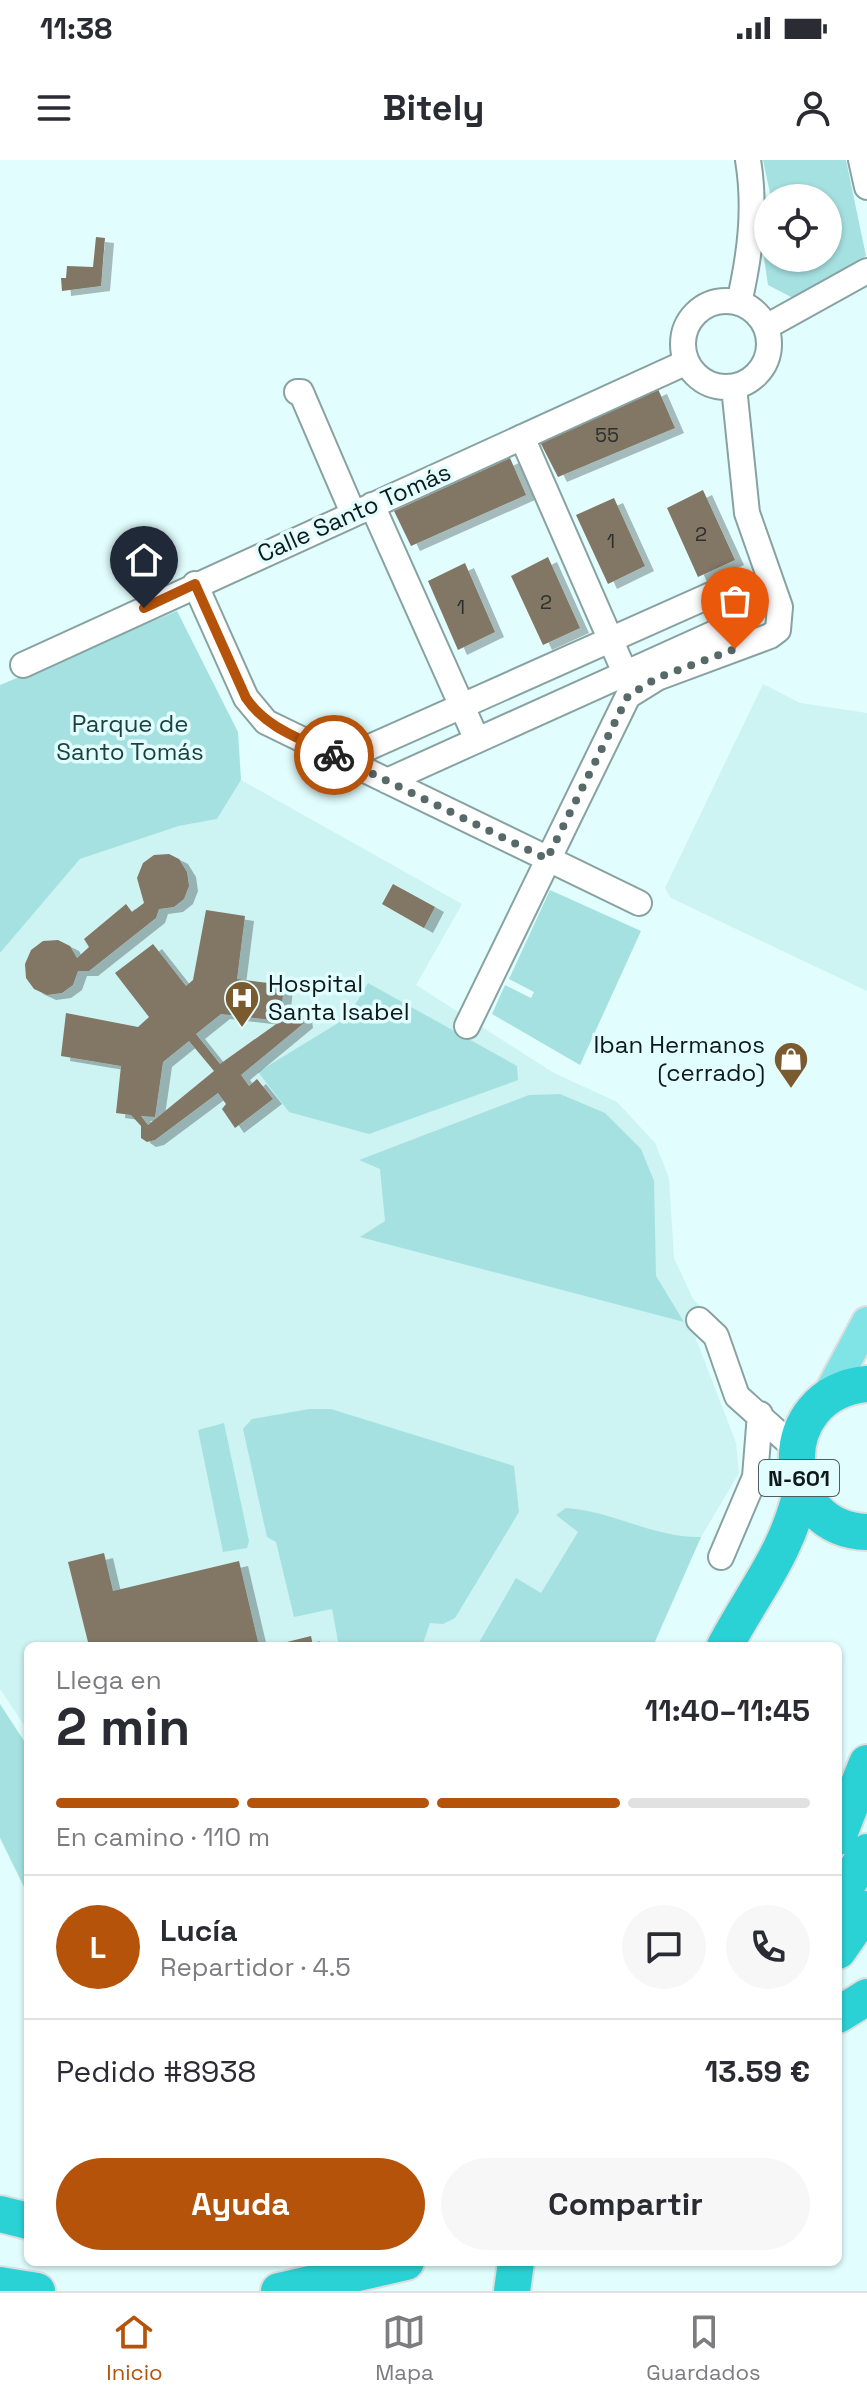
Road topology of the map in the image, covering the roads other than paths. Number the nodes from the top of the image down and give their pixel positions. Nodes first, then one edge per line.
1 (748, 160) edge
2 (861, 160) edge
3 (867, 187) edge
4 (867, 271) edge
5 (739, 303) junction
6 (766, 327) junction
7 (687, 362) junction
8 (734, 387) junction
9 (297, 392) dead end
10 (522, 437) junction
11 (362, 509) junction
12 (195, 584) junction
13 (610, 640) junction
14 (23, 665) dead end
15 (625, 673) junction
16 (462, 706) junction
17 (477, 740) junction
18 (343, 759) junction
19 (387, 781) junction
20 (547, 859) junction
21 (639, 903) dead end
22 (467, 1026) dead end
23 (699, 1320) dead end
24 (867, 1322) edge
25 (867, 1384) edge
26 (820, 1401) junction
27 (760, 1414) junction
28 (796, 1449) junction
29 (802, 1488) junction
30 (861, 1533) edge
31 (721, 1557) dead end
32 (727, 1642) edge
33 (744, 1642) edge
34 (867, 1763) edge
35 (842, 1827) edge
36 (867, 1852) edge
37 (842, 1893) edge
38 (867, 1909) edge
39 (842, 1945) edge
40 (867, 1997) edge
41 (842, 2013) edge
42 (0, 2214) edge
43 (24, 2220) edge
44 (388, 2266) edge
45 (0, 2285) edge
46 (37, 2291) edge
47 (279, 2291) edge

1 - 5 street
2 - 3 street
4 - 6 street
5 - 6 street
5 - 7 street
6 - 8 street
7 - 8 street
7 - 10 street, Calle Santo Tomás
8 - 20 street
9 - 11 street
10 - 11 street, Calle Santo Tomás
10 - 13 street
11 - 12 street, Calle Santo Tomás
11 - 16 street
12 - 14 street, Calle Santo Tomás
12 - 18 street
13 - 15 street
13 - 15 street
13 - 16 street
15 - 17 street
16 - 17 street
16 - 18 street
17 - 19 street
18 - 19 street
19 - 20 street
20 - 21 street
20 - 22 street
23 - 27 street
24 - 26 main road
25 - 26 highway
26 - 27 street
26 - 28 highway, N-601
27 - 28 street
27 - 31 street
28 - 29 highway, N-601
29 - 30 highway, N-601
29 - 32 highway, N-601
30 - 33 highway, N-601
34 - 35 highway
36 - 37 highway
38 - 39 highway
40 - 41 highway
42 - 43 highway
44 - 47 highway
45 - 46 highway

